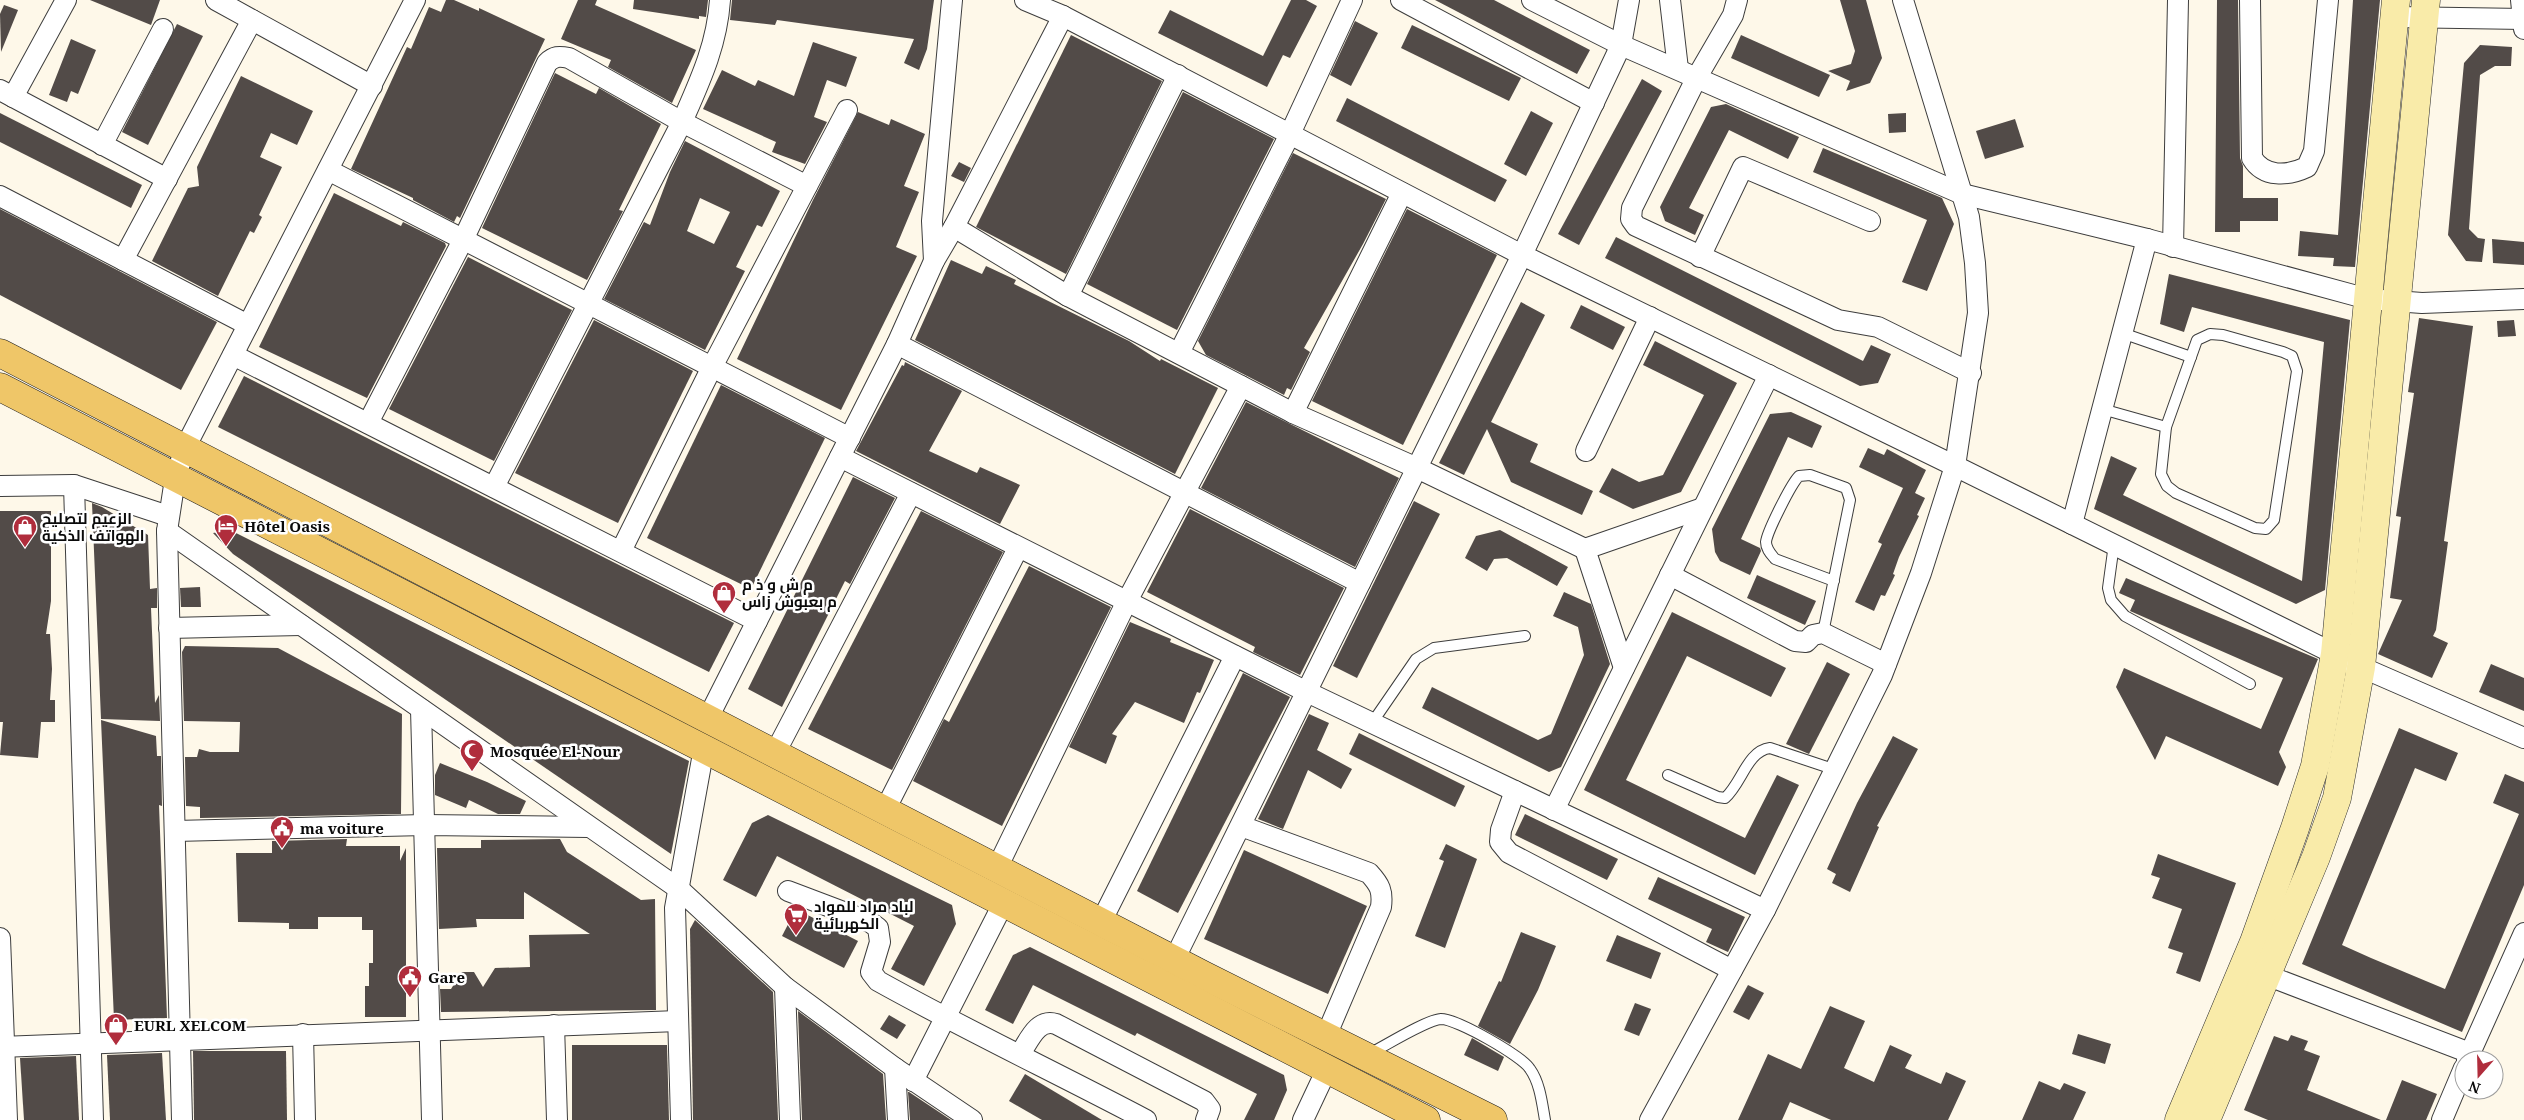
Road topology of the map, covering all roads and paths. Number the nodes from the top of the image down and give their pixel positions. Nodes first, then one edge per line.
1 (66, 0) edge
2 (216, 0) edge
3 (415, 0) edge
4 (720, 0) edge
5 (952, 0) edge
6 (1025, 0) edge
7 (1352, 0) edge
8 (1401, 0) edge
9 (1532, 0) edge
10 (1629, 0) edge
11 (1670, 0) edge
12 (1737, 0) edge
13 (1903, 0) edge
14 (2178, 0) edge
15 (2250, 0) edge
16 (2328, 0) edge
17 (2396, 8) edge
18 (2425, 9) edge
19 (1063, 16) junction
20 (2523, 17) edge
21 (252, 20) junction
22 (162, 29) dead end
23 (1621, 45) junction
24 (1678, 69) junction
25 (1178, 75) junction
26 (1697, 77) junction
27 (372, 86) junction
28 (6, 94) edge
29 (1594, 103) junction
30 (848, 110) dead end
31 (682, 122) junction
32 (1290, 134) junction
33 (102, 145) junction
34 (328, 170) junction
35 (166, 178) junction
36 (808, 186) junction
37 (1402, 193) junction
38 (1962, 194) junction
39 (0, 196) edge
40 (1870, 221) dead end
41 (954, 227) junction
42 (2147, 239) junction
43 (463, 240) junction
44 (2173, 247) junction
45 (1522, 256) junction
46 (1700, 256) junction
47 (123, 260) junction
48 (934, 261) junction
49 (1068, 296) junction
50 (2368, 299) junction
51 (2524, 299) edge
52 (2397, 302) junction
53 (588, 304) junction
54 (1650, 317) junction
55 (248, 325) junction
56 (2122, 333) junction
57 (897, 344) junction
58 (0, 353) edge
59 (1179, 353) junction
60 (233, 354) junction
61 (2191, 357) junction
62 (712, 367) junction
63 (1971, 373) junction
64 (1768, 375) junction
65 (1241, 386) junction
66 (0, 387) edge
67 (2102, 409) junction
68 (1293, 413) junction
69 (368, 423) junction
70 (2166, 427) junction
71 (850, 438) junction
72 (185, 448) junction
73 (1586, 451) dead end
74 (840, 457) junction
75 (1955, 466) junction
76 (1416, 468) junction
77 (175, 478) junction
78 (74, 485) junction
79 (0, 486) edge
80 (494, 487) junction
81 (1185, 492) junction
82 (911, 493) junction
83 (1703, 508) junction
84 (167, 523) junction
85 (2072, 524) junction
86 (2114, 544) junction
87 (1018, 548) junction
88 (1585, 549) junction
89 (621, 552) junction
90 (1670, 574) junction
91 (1834, 581) junction
92 (1360, 583) junction
93 (1126, 603) junction
94 (757, 621) junction
95 (301, 625) junction
96 (169, 628) junction
97 (1823, 633) junction
98 (1525, 636) dead end
99 (2335, 654) junction
100 (1235, 656) junction
101 (1886, 664) junction
102 (2361, 667) junction
103 (1624, 668) junction
104 (2250, 684) dead end
105 (1307, 692) junction
106 (421, 709) junction
107 (708, 718) junction
108 (1372, 723) junction
109 (2524, 738) edge
110 (704, 748) junction
111 (775, 753) junction
112 (1836, 770) junction
113 (1668, 776) dead end
114 (1516, 791) junction
115 (885, 810) junction
116 (1554, 810) junction
117 (425, 825) junction
118 (1241, 826) junction
119 (589, 827) junction
120 (175, 831) junction
121 (997, 868) junction
122 (679, 889) junction
123 (788, 891) dead end
124 (1004, 902) junction
125 (1765, 910) junction
126 (1101, 922) junction
127 (2524, 933) edge
128 (0, 938) edge
129 (1174, 960) junction
130 (1732, 970) junction
131 (2266, 975) junction
132 (785, 987) junction
133 (945, 1018) junction
134 (678, 1021) junction
135 (554, 1025) junction
136 (430, 1030) junction
137 (303, 1034) junction
138 (1326, 1036) junction
139 (180, 1038) junction
140 (92, 1042) junction
141 (2, 1047) edge
142 (2471, 1050) edge
143 (1020, 1054) junction
144 (2454, 1055) edge
145 (1365, 1056) junction
146 (895, 1068) junction
147 (1327, 1069) junction
148 (913, 1081) junction
149 (2454, 1091) edge
150 (1423, 1119) edge
151 (7, 1120) edge
152 (93, 1120) edge
153 (182, 1120) edge
154 (305, 1120) edge
155 (432, 1120) edge
156 (558, 1120) edge
157 (681, 1120) edge
158 (790, 1120) edge
159 (898, 1120) edge
160 (972, 1120) edge
161 (1146, 1120) edge
162 (1206, 1120) edge
163 (1303, 1120) edge
164 (1494, 1120) edge
165 (1545, 1120) edge
166 (1650, 1120) edge
167 (2179, 1120) edge
168 (2206, 1120) edge
169 (2442, 1120) edge

1 - 28 street
2 - 21 street
3 - 27 street
4 - 31 street
5 - 48 street
6 - 19 street
7 - 32 street
8 - 29 street
9 - 23 street
10 - 23 street
11 - 24 street
12 - 26 street
13 - 38 street
14 - 44 street
15 - 16 street
17 - 18 street
17 - 50 street
18 - 20 street
18 - 52 street
19 - 25 street
19 - 41 street
21 - 27 street
21 - 35 street
22 - 33 street
23 - 24 street
23 - 29 street
24 - 26 street
25 - 32 street
25 - 49 street
26 - 38 street
26 - 46 street
27 - 34 street
28 - 33 street
29 - 45 street
30 - 36 street
31 - 36 street
31 - 43 street
31 - 53 street
32 - 37 street
32 - 59 street
33 - 35 street
34 - 43 street
34 - 55 street
35 - 47 street
36 - 62 street
37 - 45 street
37 - 68 street
38 - 42 street
38 - 63 street
39 - 47 street
40 - 46 street
41 - 48 street
41 - 49 street
42 - 44 street
42 - 56 street
43 - 53 street
43 - 69 street
44 - 50 street
45 - 54 street
45 - 76 street
46 - 63 street
47 - 55 street
48 - 57 street
49 - 59 street
50 - 52 street
50 - 99 street
51 - 52 street
52 - 102 street
53 - 62 street
53 - 80 street
54 - 64 street
54 - 73 street
55 - 60 street
56 - 61 lane
56 - 67 street
57 - 71 street
57 - 81 street
58 - 72 main road
59 - 65 street
60 - 69 street
60 - 72 street
61 - 70 lane
61 - 70 lane
62 - 71 street
62 - 89 street
63 - 75 street
64 - 75 street
64 - 83 street
65 - 68 street
65 - 81 street
66 - 77 main road
67 - 70 lane
67 - 85 street
68 - 76 street
69 - 80 street
71 - 74 street
72 - 77 street
72 - 107 main road
74 - 82 street
74 - 94 street
75 - 85 street
75 - 101 street
76 - 88 street
76 - 92 street
77 - 84 street
77 - 110 main road
78 - 79 street
78 - 84 street
78 - 140 street
80 - 89 street
81 - 92 street
81 - 93 street
82 - 87 street
82 - 111 street
83 - 88 street
83 - 90 street
84 - 95 street
84 - 96 street
85 - 86 street
86 - 99 street
86 - 104 lane
87 - 93 street
87 - 115 street
88 - 103 street
89 - 94 street
90 - 97 street
90 - 103 street
91 - 91 lane
91 - 97 lane
92 - 105 street
93 - 100 street
93 - 121 street
94 - 107 street
95 - 96 street
95 - 106 street
96 - 120 street
97 - 101 street
98 - 108 lane
99 - 102 street
99 - 167 street
100 - 105 street
100 - 126 street
101 - 112 street
102 - 109 street
102 - 131 street
103 - 116 street
105 - 108 street
105 - 118 street
106 - 117 street
106 - 119 street
107 - 111 main road
108 - 114 street
110 - 122 street
110 - 124 main road
111 - 115 main road
112 - 113 lane
112 - 125 street
114 - 116 street
114 - 130 street
115 - 121 main road
116 - 125 street
117 - 119 street
117 - 120 street
117 - 136 street
118 - 129 street
118 - 138 street
119 - 122 street
120 - 139 street
121 - 126 main road
122 - 132 street
122 - 134 street
123 - 133 street
124 - 133 street
124 - 147 main road
125 - 130 street
126 - 129 main road
127 - 142 street
128 - 141 street
129 - 138 main road
130 - 166 street
131 - 144 street
131 - 168 street
132 - 146 street
132 - 158 street
133 - 143 street
133 - 148 street
134 - 135 street
134 - 157 street
135 - 136 street
135 - 156 street
136 - 137 street
136 - 155 street
137 - 139 street
137 - 154 street
138 - 145 main road
139 - 140 street
139 - 153 street
140 - 141 street
140 - 152 street
141 - 151 street
143 - 161 street
143 - 162 street
145 - 164 main road
145 - 165 lane
146 - 148 street
146 - 159 street
147 - 150 main road
147 - 163 street
148 - 160 street
149 - 169 street

